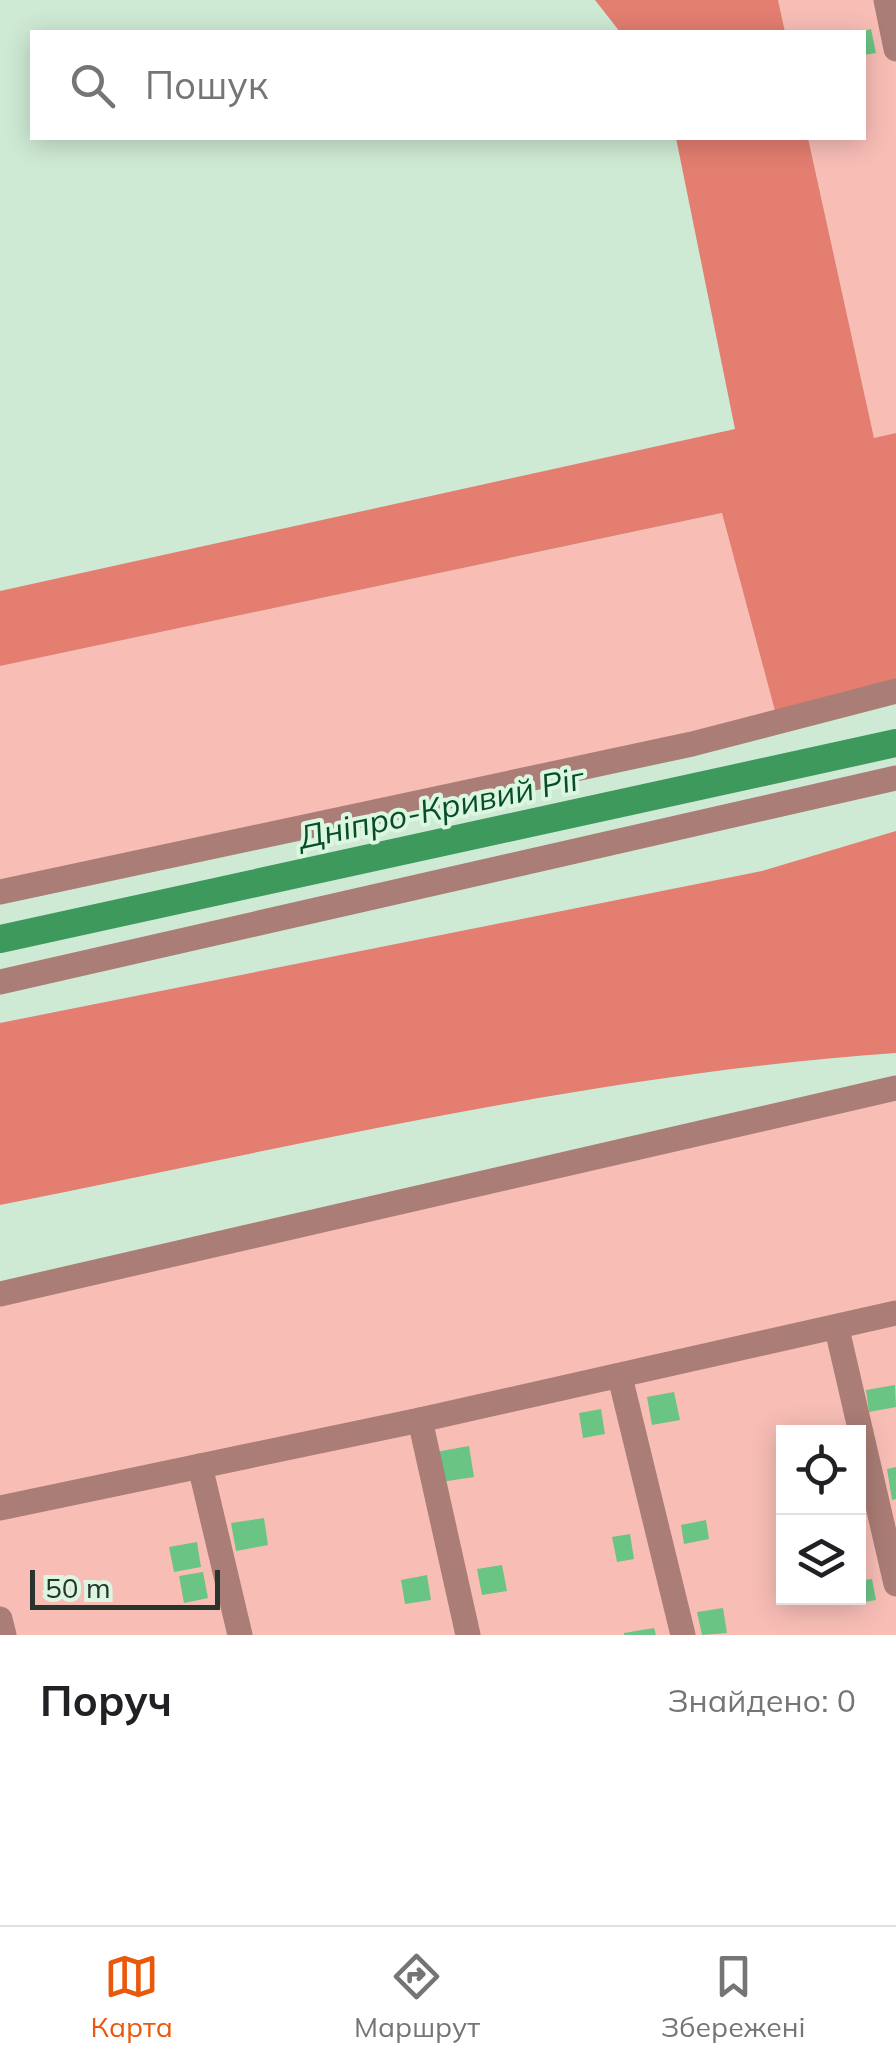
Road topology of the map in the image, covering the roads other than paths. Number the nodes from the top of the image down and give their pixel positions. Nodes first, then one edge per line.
1 (886, 0) edge
2 (896, 49) edge
3 (896, 691) edge
4 (896, 778) edge
5 (0, 892) edge
6 (0, 982) edge
7 (896, 1088) edge
8 (0, 1294) edge
9 (896, 1313) edge
10 (837, 1329) junction
11 (620, 1377) junction
12 (420, 1420) junction
13 (200, 1466) junction
14 (0, 1508) edge
15 (896, 1584) edge
16 (0, 1619) edge
17 (4, 1635) edge
18 (240, 1635) edge
19 (468, 1635) edge
20 (683, 1635) edge

1 - 2 street
3 - 5 street
4 - 6 street
7 - 8 street
9 - 10 street
10 - 11 street
10 - 15 street
11 - 12 street
11 - 20 street
12 - 13 street
12 - 19 street
13 - 14 street
13 - 18 street
16 - 17 street

